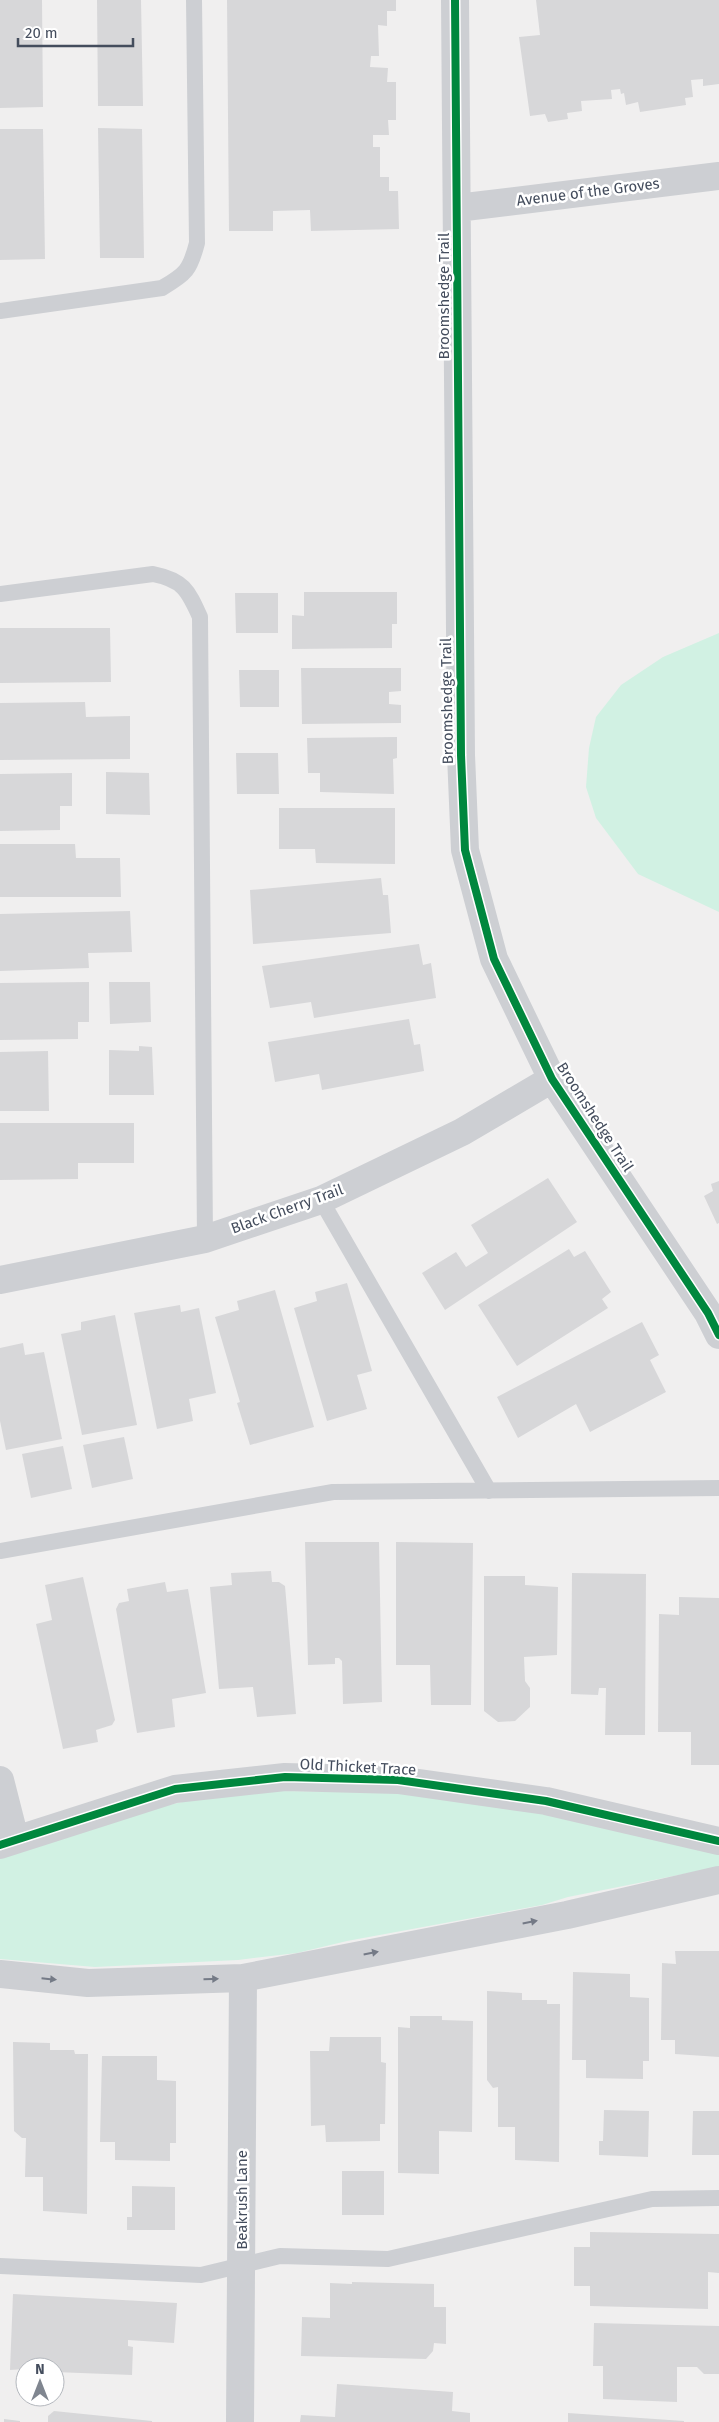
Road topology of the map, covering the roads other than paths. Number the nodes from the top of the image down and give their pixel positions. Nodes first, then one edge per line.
1 (194, 0) edge
2 (455, 0) edge
3 (719, 176) edge
4 (457, 208) junction
5 (0, 311) edge
6 (0, 594) edge
7 (552, 1079) junction
8 (321, 1200) junction
9 (205, 1239) junction
10 (0, 1280) edge
11 (719, 1335) edge
12 (719, 1488) edge
13 (489, 1491) junction
14 (0, 1551) edge
15 (0, 1780) edge
16 (719, 1841) edge
17 (7, 1842) edge
18 (719, 1880) edge
19 (0, 1974) edge
20 (243, 1978) junction
21 (719, 2198) edge
22 (0, 2266) edge
23 (241, 2266) junction
24 (240, 2422) edge

1 - 5 lane
2 - 4 street, Broomshedge Trail
3 - 4 street, Avenue of the Groves
4 - 7 street, Broomshedge Trail
6 - 9 lane
7 - 8 street, Black Cherry Trail
7 - 11 street, Broomshedge Trail
8 - 9 street, Black Cherry Trail
8 - 13 lane
9 - 10 street, Black Cherry Trail
12 - 13 lane
13 - 14 lane
15 - 17 street
16 - 17 street, Old Thicket Trace
20 -> 18 street
19 -> 20 street
20 - 23 street, Beakrush Lane
21 - 23 lane
22 - 23 lane
23 - 24 street, Beakrush Lane

